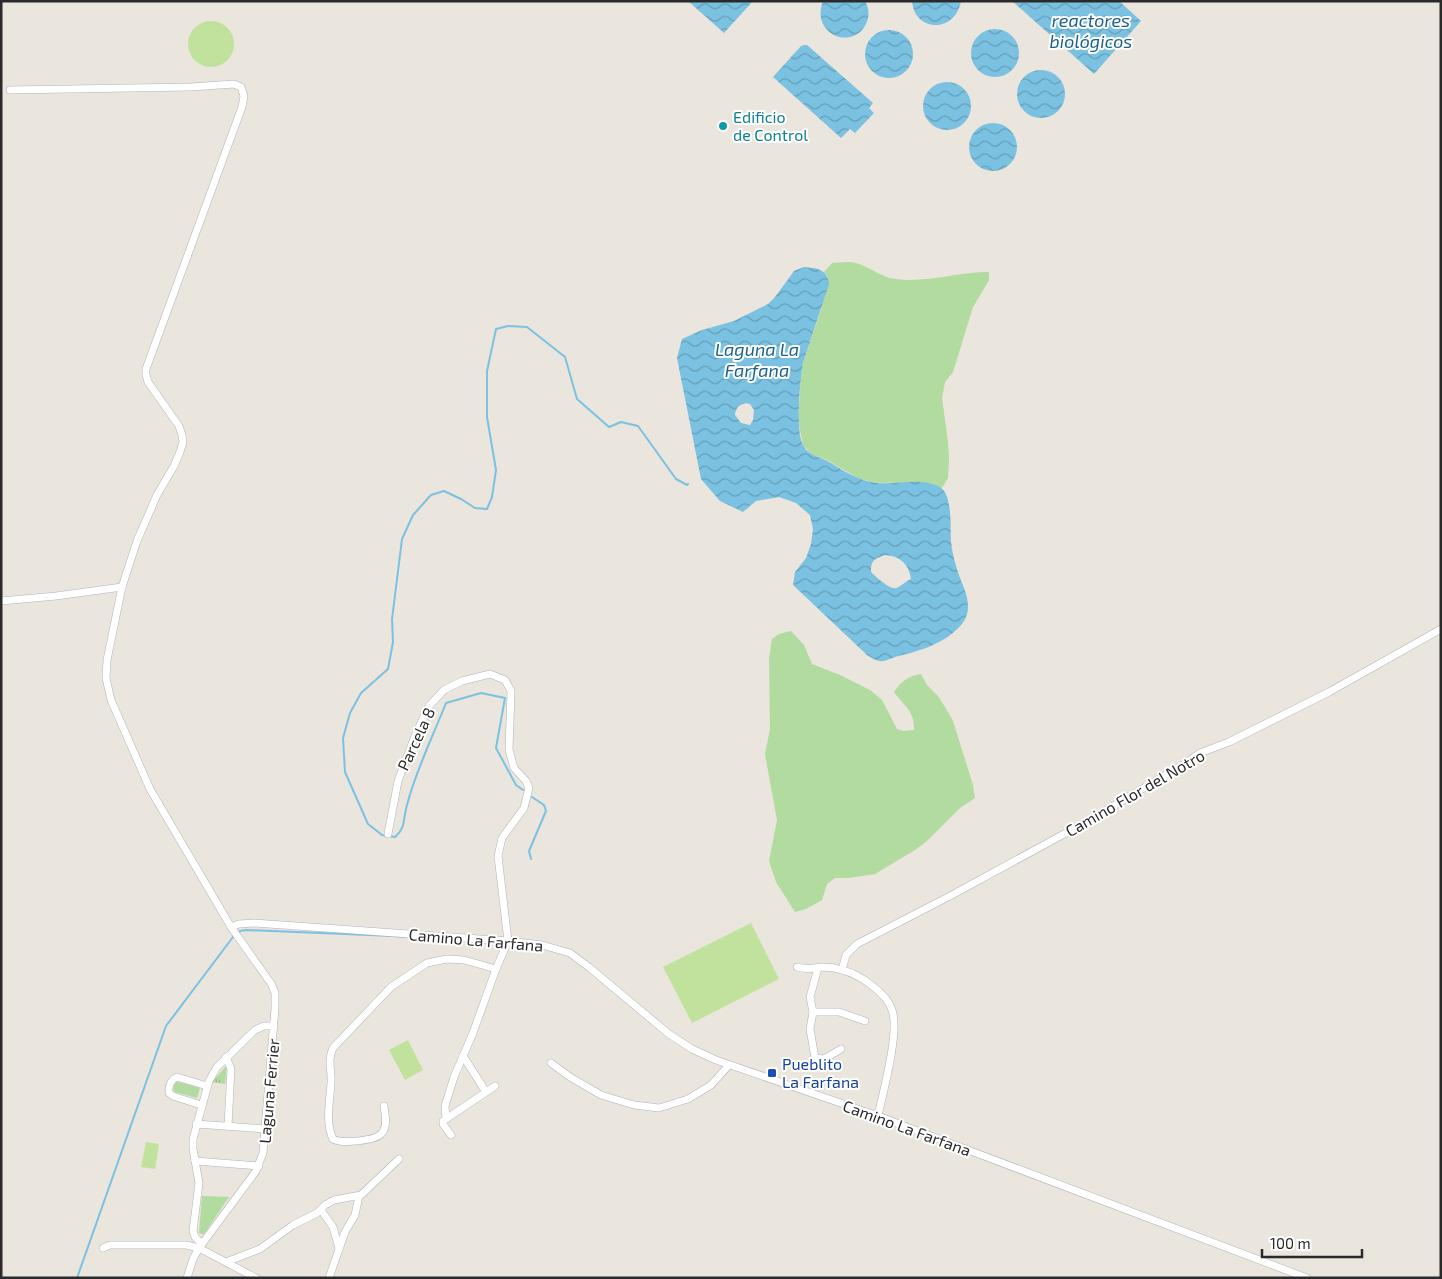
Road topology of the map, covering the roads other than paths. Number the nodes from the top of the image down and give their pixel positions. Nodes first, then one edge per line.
1 (10, 90) dead end
2 (122, 587) junction
3 (1, 601) edge
4 (1441, 629) edge
5 (388, 834) dead end
6 (231, 927) junction
7 (508, 941) junction
8 (797, 967) dead end
9 (496, 968) junction
10 (818, 968) junction
11 (842, 970) junction
12 (812, 1012) junction
13 (865, 1021) dead end
14 (274, 1026) junction
15 (841, 1049) dead end
16 (463, 1056) junction
17 (226, 1057) junction
18 (551, 1063) dead end
19 (729, 1065) junction
20 (207, 1086) junction
21 (495, 1086) dead end
22 (486, 1092) junction
23 (201, 1105) junction
24 (384, 1106) dead end
25 (878, 1116) junction
26 (446, 1119) junction
27 (196, 1124) junction
28 (228, 1126) junction
29 (266, 1129) junction
30 (451, 1135) dead end
31 (399, 1159) dead end
32 (195, 1161) junction
33 (259, 1166) junction
34 (358, 1196) junction
35 (321, 1210) junction
36 (200, 1246) junction
37 (103, 1248) dead end
38 (339, 1250) junction
39 (226, 1262) junction
40 (187, 1278) edge
41 (256, 1278) edge
42 (329, 1278) edge
43 (1307, 1278) edge

1 - 2 street, Laguna Ferrier
2 - 3 street
2 - 6 street, Laguna Ferrier
4 - 11 street, Camino Flor del Notro
5 - 7 street, Parcela 8
6 - 7 street, Camino La Farfana
6 - 14 street, Laguna Ferrier
7 - 9 street
7 - 19 street, Camino La Farfana
8 - 10 street
9 - 16 street
9 - 24 street
10 - 11 street
10 - 12 street
11 - 25 street
12 - 13 street
12 - 15 street
14 - 17 street
14 - 29 street, Laguna Ferrier
16 - 22 street
16 - 26 street
17 - 20 street
17 - 28 street
18 - 19 street
19 - 25 street, Camino La Farfana
20 - 23 street
20 - 23 street
21 - 22 street
22 - 26 street
23 - 27 street
25 - 43 street, Camino La Farfana
26 - 30 street
27 - 28 street
27 - 32 street
28 - 29 street
29 - 33 street, Laguna Ferrier
31 - 34 street
32 - 33 street
32 - 36 street
33 - 36 street, Laguna Ferrier
34 - 35 street
34 - 38 street
35 - 38 street
35 - 39 street
36 - 37 street
36 - 39 street
36 - 40 street, Laguna Ferrier
38 - 42 street
39 - 41 street

